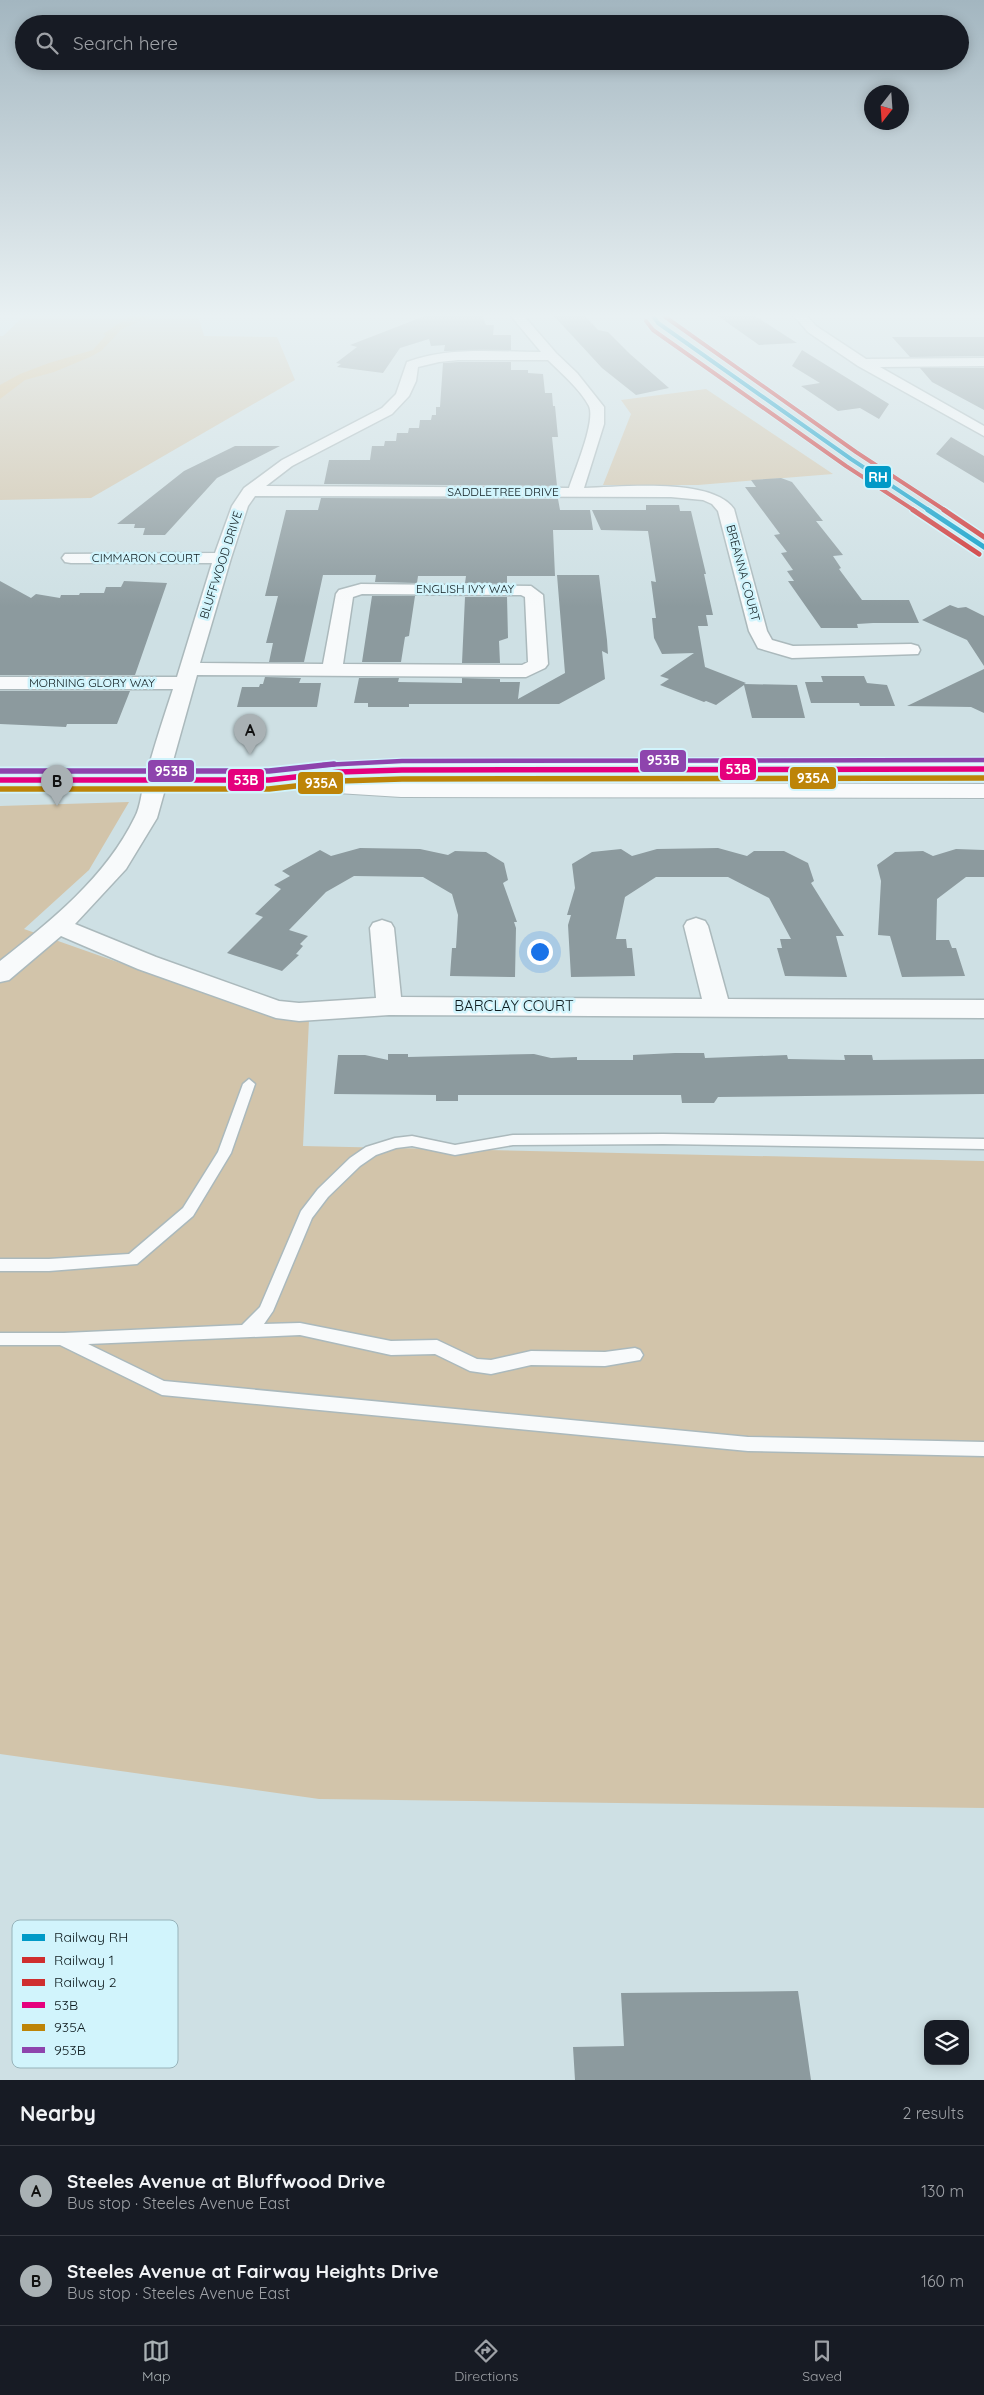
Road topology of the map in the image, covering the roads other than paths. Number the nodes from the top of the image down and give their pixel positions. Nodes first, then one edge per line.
1 (383, 413) edge
2 (597, 413) edge
3 (951, 413) edge
4 (984, 432) edge
5 (250, 491) junction
6 (574, 493) junction
7 (71, 558) dead end
8 (222, 558) junction
9 (911, 650) dead end
10 (332, 670) junction
11 (186, 676) junction
12 (0, 683) edge
13 (984, 769) edge
14 (0, 780) edge
15 (269, 780) junction
16 (155, 781) junction
17 (984, 791) edge
18 (59, 926) junction
19 (696, 926) dead end
20 (382, 928) dead end
21 (0, 974) edge
22 (389, 1006) junction
23 (717, 1007) junction
24 (984, 1009) edge
25 (249, 1084) dead end
26 (984, 1144) edge
27 (0, 1265) edge
28 (244, 1332) junction
29 (0, 1339) edge
30 (62, 1340) junction
31 (634, 1355) dead end
32 (984, 1449) edge

1 - 5 street, BLUFFWOOD DRIVE
2 - 6 street, SADDLETREE DRIVE
3 - 4 street
5 - 6 street, SADDLETREE DRIVE
5 - 8 street, BLUFFWOOD DRIVE
6 - 9 street, BREANNA COURT
7 - 8 street, CIMMARON COURT
8 - 11 street, BLUFFWOOD DRIVE
10 - 10 street, ENGLISH IVY WAY
10 - 11 street, ENGLISH IVY WAY
11 - 12 street, MORNING GLORY WAY
11 - 16 street, BLUFFWOOD DRIVE
13 - 15 main road
14 - 16 main road
15 - 16 main road
15 - 17 main road
16 - 18 street, BLUFFWOOD DRIVE
18 - 21 street, BLUFFWOOD DRIVE
18 - 22 street, BARCLAY COURT
19 - 23 street
20 - 22 street
22 - 23 street, BARCLAY COURT
23 - 24 street, BARCLAY COURT
25 - 27 lane
26 - 28 lane
28 - 30 lane
28 - 31 lane
29 - 30 lane
30 - 32 lane

